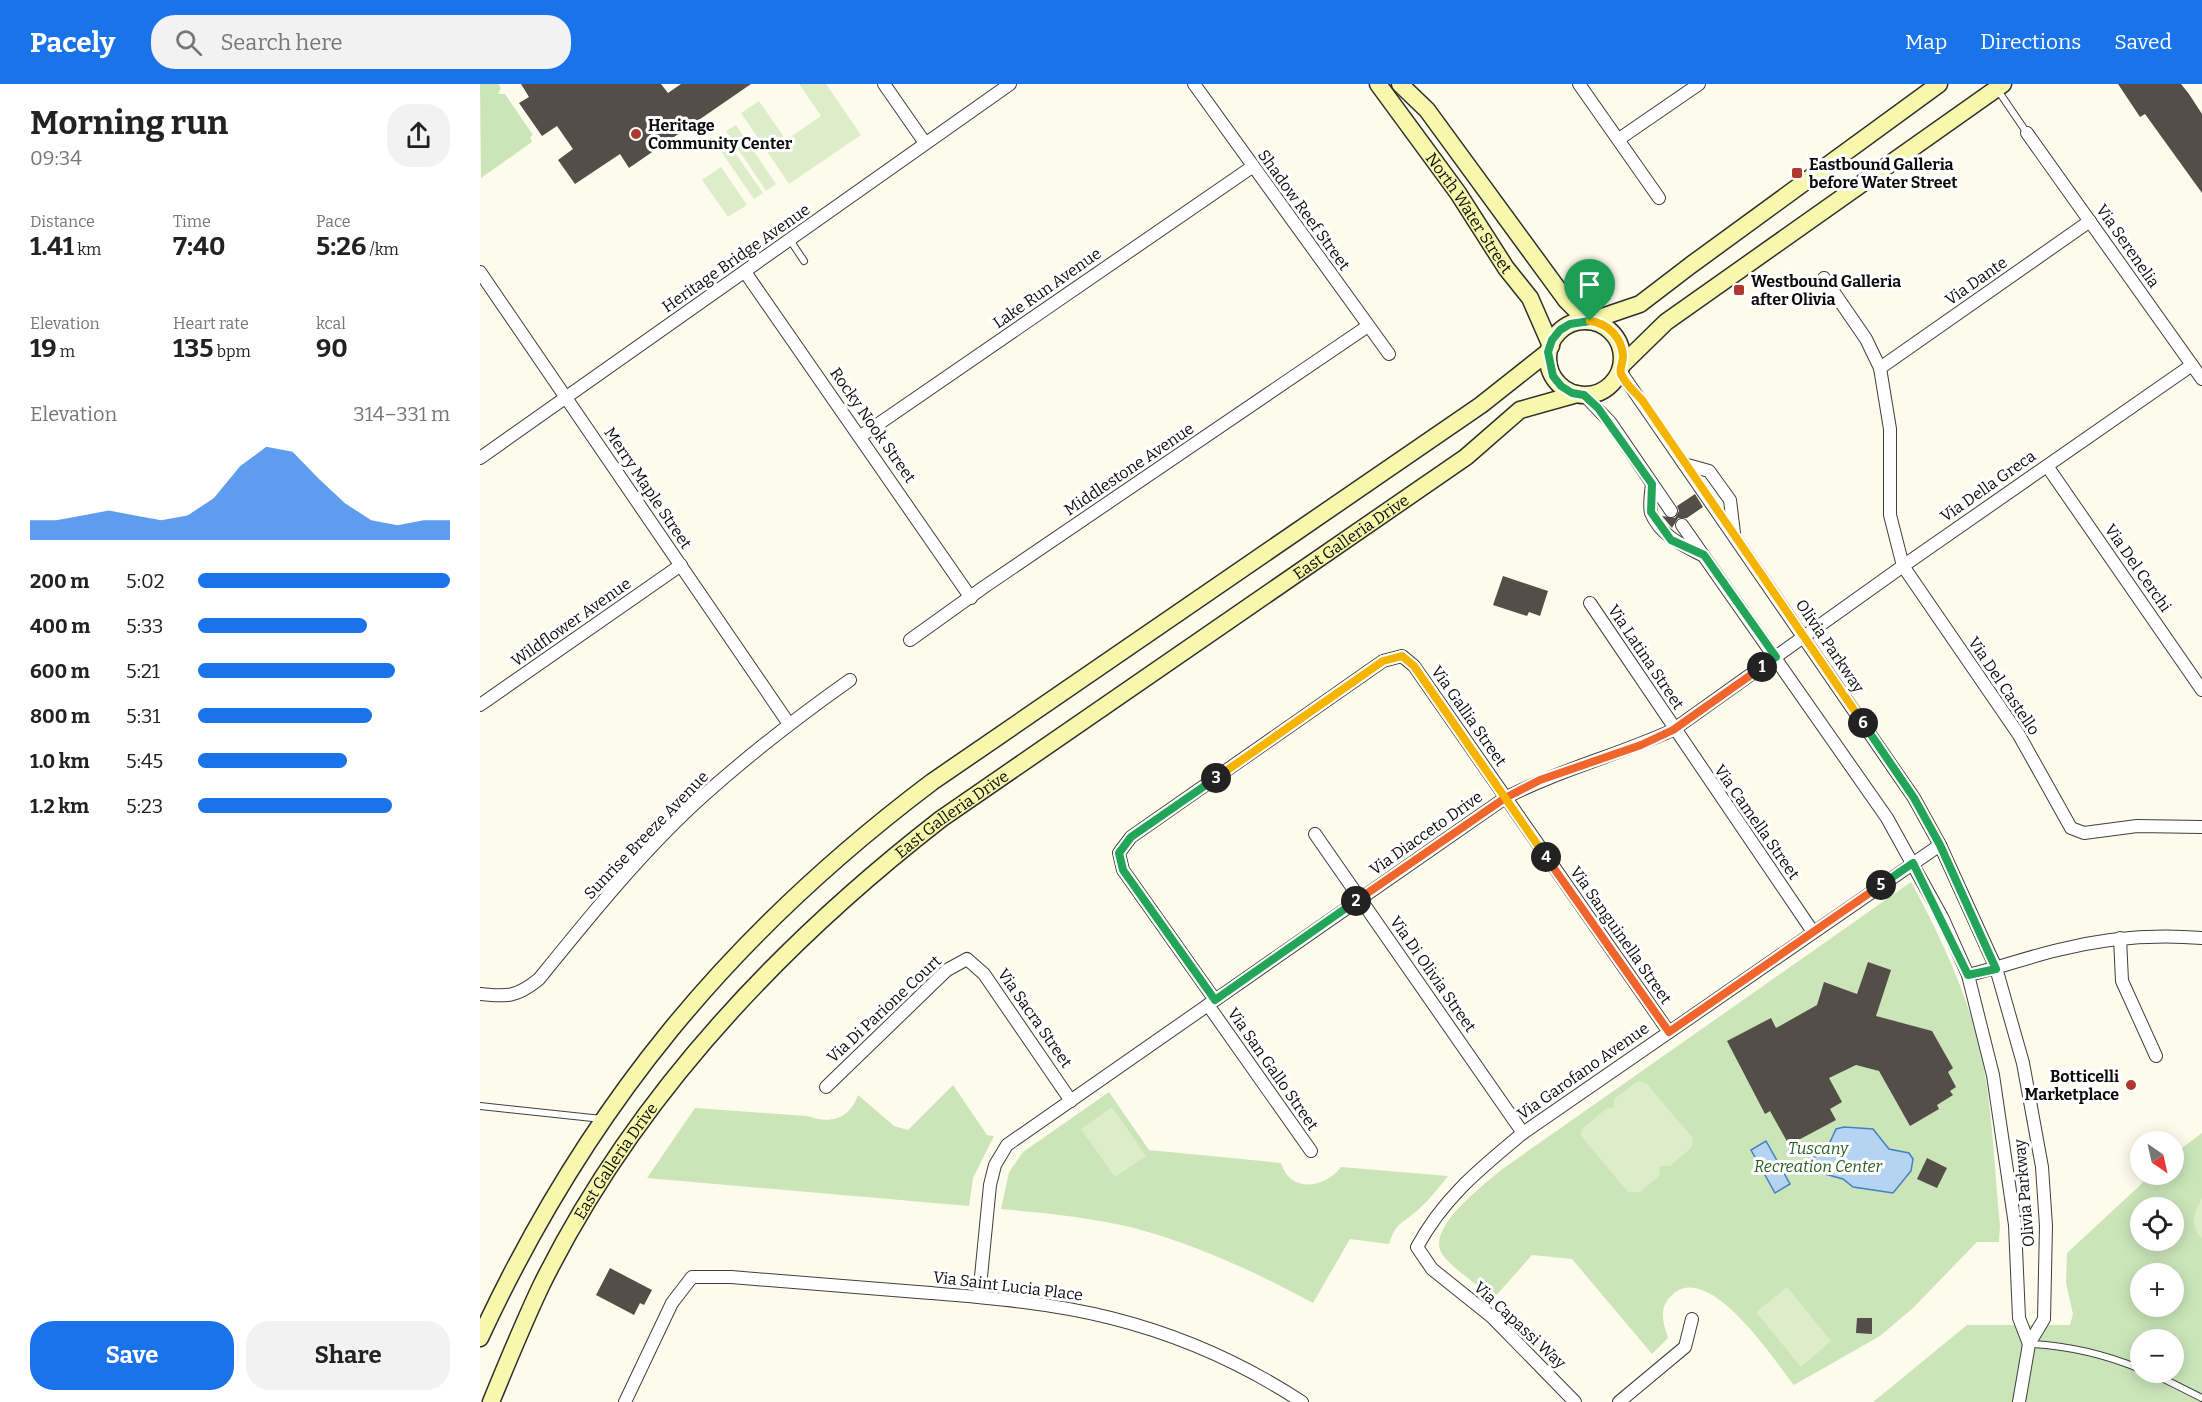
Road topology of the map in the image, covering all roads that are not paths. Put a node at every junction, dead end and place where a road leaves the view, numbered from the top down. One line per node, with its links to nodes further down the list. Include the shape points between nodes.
1 (884, 84): 12 (street)
2 (1010, 84): 12 (street, Heritage Bridge Avenue)
3 (1194, 84): 13 (street, Shadow Reef Street)
4 (1378, 84): 23 (main road, North Water Street, via 1530,298)
5 (1400, 84): 21 (main road, North Water Street, via 1427,110 1566,300)
6 (1579, 84): 11 (street)
7 (1699, 84): 11 (street)
8 (1939, 84): 21 (main road, via 1690,265 1652,297)
9 (2000, 86): 10 (lane); 26 (main road, via 1666,322)
10 (2027, 133): 15 (street, Via Serenelia)
11 (1619, 140): 14 (street)
12 (925, 143): 16 (street, Heritage Bridge Avenue)
13 (1252, 167): 22 (street, Shadow Reef Street); 31 (street, Lake Run Avenue)
14 (1659, 198)
15 (2090, 221): 25 (street, Via Serenelia); 27 (street, Via Dante)
16 (790, 240): 17 (lane); 19 (street, Heritage Bridge Avenue)
17 (804, 261)
18 (480, 272): 30 (street, Merry Maple Street)
19 (745, 272): 30 (street, Heritage Bridge Avenue); 31 (street, Rocky Nook Street)
20 (1824, 278): 27 (street, via 1866,339)
21 (1588, 321): 23 (main road, via 1560,330); 26 (main road, via 1605,326 1614,334 1620,344)
22 (1368, 326): 24 (street, Shadow Reef Street); 40 (street, Middlestone Avenue)
23 (1549, 349): 29 (main road, via 1553,376 1561,386); 70 (main road, East Galleria Drive, via 1481,405 872,827 788,901 727,963 640,1067)
24 (1389, 354)
25 (2192, 365): 28 (street, Via Serenelia); 33 (street, Via Della Greca)
26 (1621, 368): 29 (main road, via 1608,388); 42 (street, Olivia Parkway, via 1684,464 1709,471 1730,500 1734,534)
27 (1880, 368): 39 (street, via 1890,429 1890,515)
28 (2202, 379)
29 (1581, 394): 34 (street, via 1610,422); 81 (main road, East Galleria Drive, via 1520,410 1466,458 942,819 811,927 684,1065 597,1189 542,1285)
30 (566, 398): 32 (street, Heritage Bridge Avenue); 38 (street, Merry Maple Street)
31 (861, 436): 40 (street, Rocky Nook Street)
32 (480, 458)
33 (2047, 466): 39 (street, Via Della Greca); 46 (street, Via Del Cerchi)
34 (1652, 484): 35 (street); 37 (street, via 1651,512 1671,540)
35 (1671, 511)
36 (1682, 525): 37 (street, Olivia Parkway)
37 (1704, 555): 44 (street, Olivia Parkway)
38 (681, 565): 47 (street, Wildflower Avenue); 48 (street, Merry Maple Street)
39 (1903, 566): 42 (street, Via Della Greca); 51 (street, Via Del Castello, via 2019,735 2071,828 2084,833 2137,826)
40 (971, 598): 43 (street, Middlestone Avenue)
41 (1590, 603): 49 (street, Via Latina Street)
42 (1803, 637): 44 (street, Via Diacceto Drive); 53 (street, Olivia Parkway, via 1914,798)
43 (910, 640)
44 (1776, 657): 49 (street, Via Diacceto Drive); 55 (street, Olivia Parkway, via 1887,818)
45 (850, 680): 48 (street, Sunrise Breeze Avenue)
46 (2202, 690)
47 (480, 705)
48 (789, 724): 63 (street, Sunrise Breeze Avenue, via 670,829 539,979 523,992 504,996)
49 (1673, 730): 50 (street, Via Diacceto Drive, via 1540,780); 57 (street, Via Camella Street)
50 (1505, 798): 54 (street, Via Gallia Street, via 1414,666 1402,656 1383,661 1131,837); 56 (street, Via Diacceto Drive); 65 (street, Via Sanguinella Street)
51 (2202, 827)
52 (1315, 834): 56 (street, Via Di Olivia Street)
53 (1940, 845): 55 (street, Via Garofano Avenue); 61 (street, Olivia Parkway)
54 (1119, 853): 64 (street, Via San Gallo Street, via 1123,870)
55 (1913, 863): 57 (street, Via Garofano Avenue); 62 (street, Olivia Parkway)
56 (1360, 898): 64 (street, Via Diacceto Drive); 71 (street, Via Di Olivia Street)
57 (1813, 932): 65 (street, Via Garofano Avenue)
58 (2120, 938): 59 (street); 61 (street, via 2059,950); 66 (street, via 2122,981)
59 (2202, 938)
60 (967, 958): 67 (street, Via Di Parione Court, via 947,970); 68 (street, Via Sacra Street, via 984,974)
61 (1996, 969): 62 (street); 77 (street, Olivia Parkway, via 2023,1063 2042,1167 2046,1226 2044,1319)
62 (1968, 975): 77 (street, Olivia Parkway, via 1993,1075 2015,1225 2019,1318)
63 (480, 994)
64 (1212, 1003): 68 (street, Via Diacceto Drive); 72 (street, Via San Gallo Street)
65 (1669, 1032): 71 (street, Via Garofano Avenue)
66 (2156, 1056)
67 (826, 1087)
68 (1071, 1101): 74 (street, Via Diacceto Drive, via 1007,1145 995,1165)
69 (480, 1106): 70 (lane)
70 (603, 1119): 76 (main road, East Galleria Drive, via 521,1254)
71 (1523, 1133): 73 (street, Via Garofano Avenue, via 1462,1184 1430,1223)
72 (1311, 1151)
73 (1417, 1247): 84 (street, Via Capassi Way, via 1432,1269 1492,1317)
74 (979, 1297): 82 (street, Via Saint Lucia Place, via 692,1277 672,1303); 83 (street, Via Saint Lucia Place, via 1100,1315 1188,1342 1269,1380)
75 (1692, 1319): 85 (street, via 1685,1347)
76 (480, 1338)
77 (2029, 1344): 78 (lane, via 2063,1346); 86 (street, Olivia Parkway)
78 (2130, 1365)
79 (2172, 1383): 80 (lane)
80 (2202, 1398)
81 (491, 1402)
82 (625, 1402)
83 (1302, 1402)
84 (1575, 1402)
85 (1619, 1402)
86 (2019, 1402)

